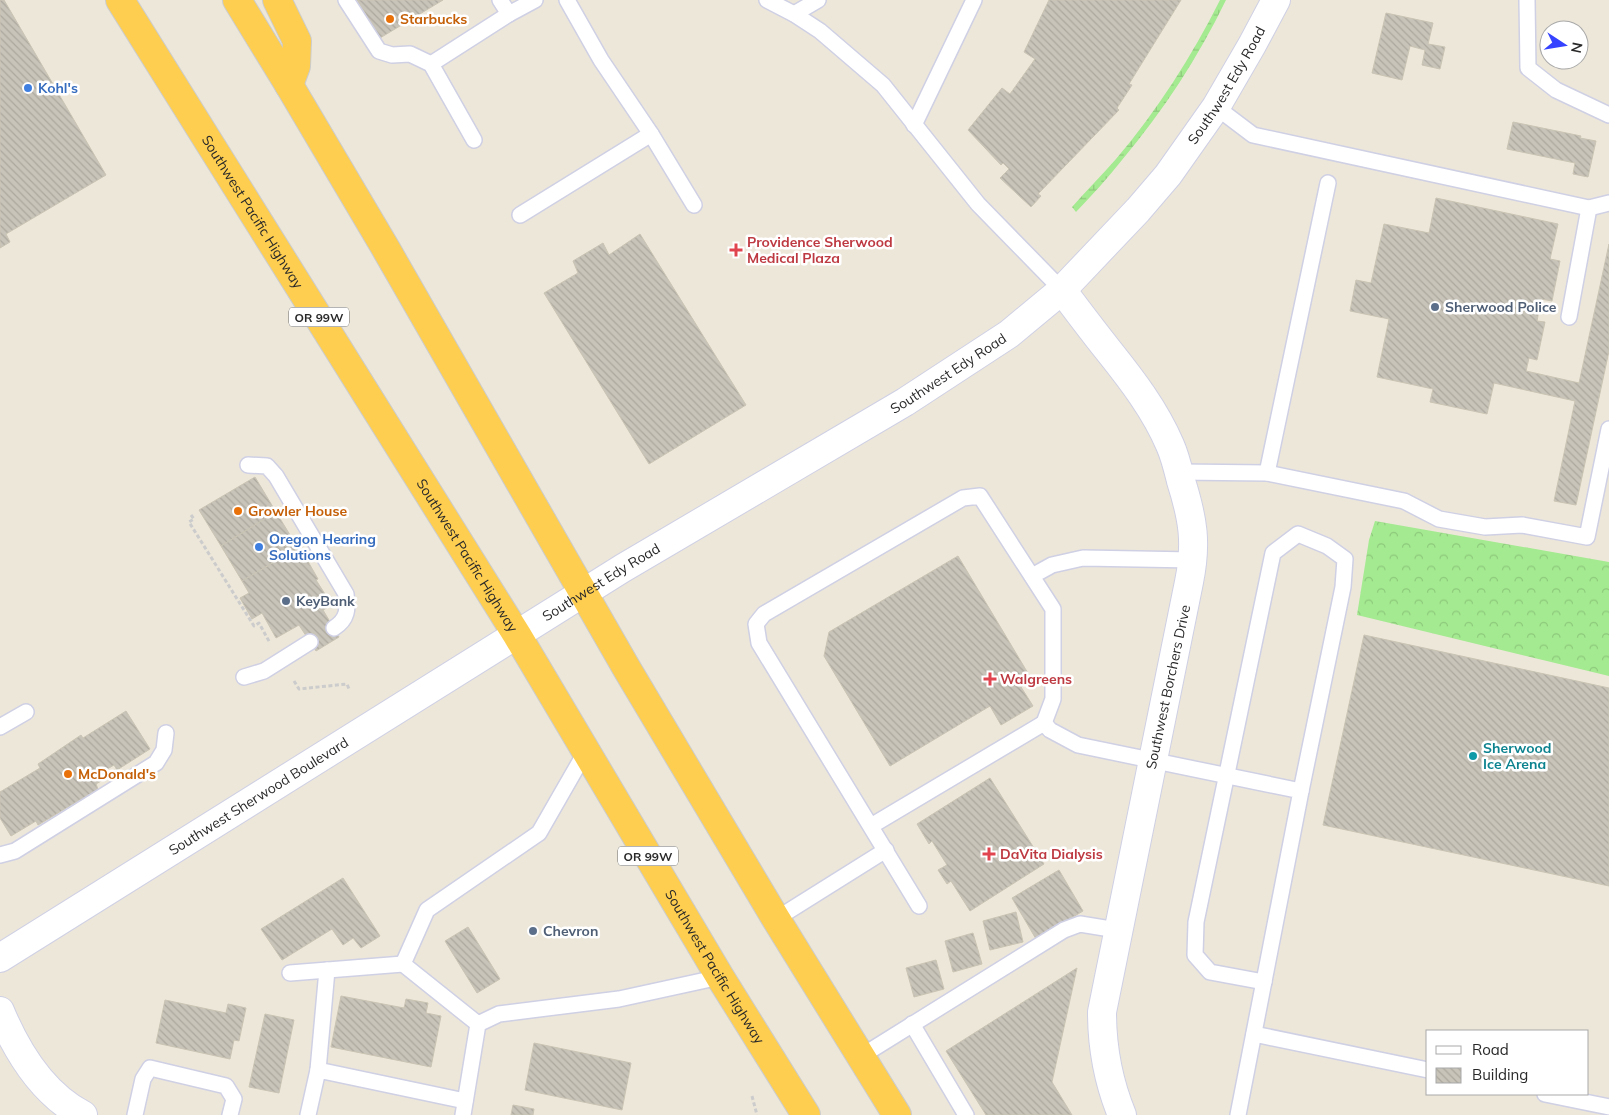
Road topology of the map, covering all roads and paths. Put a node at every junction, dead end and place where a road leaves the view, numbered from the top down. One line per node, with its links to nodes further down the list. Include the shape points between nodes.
1 (120, 0): 38 (highway, Southwest Pacific Highway / OR 99W)
2 (236, 0): 16 (highway)
3 (276, 0): 16 (highway, via 297,41 296,66)
4 (346, 0): 15 (lane, via 379,51 392,55 410,54)
5 (500, 0): 13 (lane)
6 (535, 0): 13 (lane)
7 (567, 0): 20 (lane, via 601,60)
8 (766, 0): 14 (lane)
9 (818, 0): 14 (lane)
10 (974, 0): 19 (lane)
11 (1276, 0): 17 (main road, Southwest Edy Road)
12 (1527, 0): 18 (lane, via 1528,68 1556,90)
13 (509, 14): 15 (lane)
14 (794, 14): 19 (lane, via 826,36 882,85)
15 (431, 64): 21 (lane)
16 (289, 85): 36 (highway)
17 (1216, 107): 25 (lane, via 1253,135); 27 (main road, Southwest Edy Road, via 1168,175)
18 (1609, 115)
19 (914, 125): 27 (lane, via 978,204)
20 (651, 134): 24 (lane); 26 (lane)
21 (474, 140)
22 (1328, 183): 32 (lane)
23 (1609, 203): 25 (lane)
24 (694, 205)
25 (1589, 208): 28 (lane)
26 (520, 215)
27 (1062, 290): 31 (main road, Southwest Borchers Drive, via 1136,385 1171,447); 36 (main road, Southwest Edy Road, via 1009,334 945,377)
28 (1569, 317)
29 (1609, 429): 32 (lane, via 1587,537 1522,525 1485,527 1439,519 1404,501)
30 (248, 465): 37 (lane, via 267,466 276,476 346,594 348,610)
31 (1178, 472): 32 (lane); 34 (main road, Southwest Borchers Drive, via 1190,515)
32 (1268, 473)
33 (192, 515): 40 (path, via 194,519 189,522 254,626 259,623)
34 (1193, 560): 35 (lane, via 1083,558 1052,565); 49 (main road, Southwest Borchers Drive)
35 (1032, 576): 45 (lane, via 1054,609 1052,699); 52 (lane, via 980,496 962,498 764,614 756,624 759,643)
36 (583, 593): 38 (main road, Southwest Edy Road); 56 (highway)
37 (334, 628)
38 (517, 635): 48 (highway, Southwest Pacific Highway / OR 99W); 58 (main road, Southwest Sherwood Boulevard)
39 (310, 642): 41 (lane, via 264,671)
40 (270, 644)
41 (244, 677)
42 (294, 681): 43 (path, via 299,689 347,684)
43 (349, 689)
44 (26, 712): 46 (lane)
45 (1044, 723): 49 (lane, via 1050,730 1078,745); 52 (lane)
46 (0, 727)
47 (166, 733): 54 (lane, via 164,750 156,763 15,851)
48 (586, 751): 59 (lane, via 540,833 427,910); 62 (highway, Southwest Pacific Highway / OR 99W)
49 (1153, 759): 50 (lane); 57 (main road, Southwest Borchers Drive)
50 (1226, 775): 51 (lane); 51 (lane, via 1274,553 1298,534 1327,546 1345,559 1343,587); 63 (lane, via 1196,922 1195,955 1210,972)
51 (1301, 791): 63 (lane)
52 (871, 826): 53 (lane)
53 (886, 850): 55 (lane); 56 (lane)
54 (0, 855)
55 (920, 906)
56 (776, 919): 68 (highway)
57 (1118, 930): 66 (lane, via 1080,924 1064,930); 83 (main road, Southwest Borchers Drive, via 1102,1012 1102,1040 1107,1069)
58 (0, 958)
59 (403, 964): 60 (lane); 65 (lane)
60 (327, 970): 61 (lane); 69 (lane)
61 (290, 973)
62 (720, 978): 65 (lane, via 619,999 499,1014); 80 (highway, Southwest Pacific Highway / OR 99W)
63 (1264, 982): 67 (lane)
64 (0, 1011): 75 (main road, via 30,1067 50,1091)
65 (478, 1024): 74 (lane)
66 (912, 1024): 68 (lane); 82 (lane)
67 (1254, 1034): 70 (lane); 84 (lane)
68 (860, 1057): 81 (highway)
69 (318, 1070): 74 (lane); 78 (lane)
70 (1426, 1070)
71 (1550, 1095): 73 (lane)
72 (752, 1096): 79 (path)
73 (1609, 1107)
74 (464, 1108)
75 (83, 1115)
76 (135, 1115): 77 (lane, via 143,1079 150,1068 226,1086 234,1099)
77 (230, 1115)
78 (308, 1115)
79 (757, 1115)
80 (806, 1115)
81 (897, 1115)
82 (966, 1115)
83 (1122, 1115)
84 (1238, 1115)

